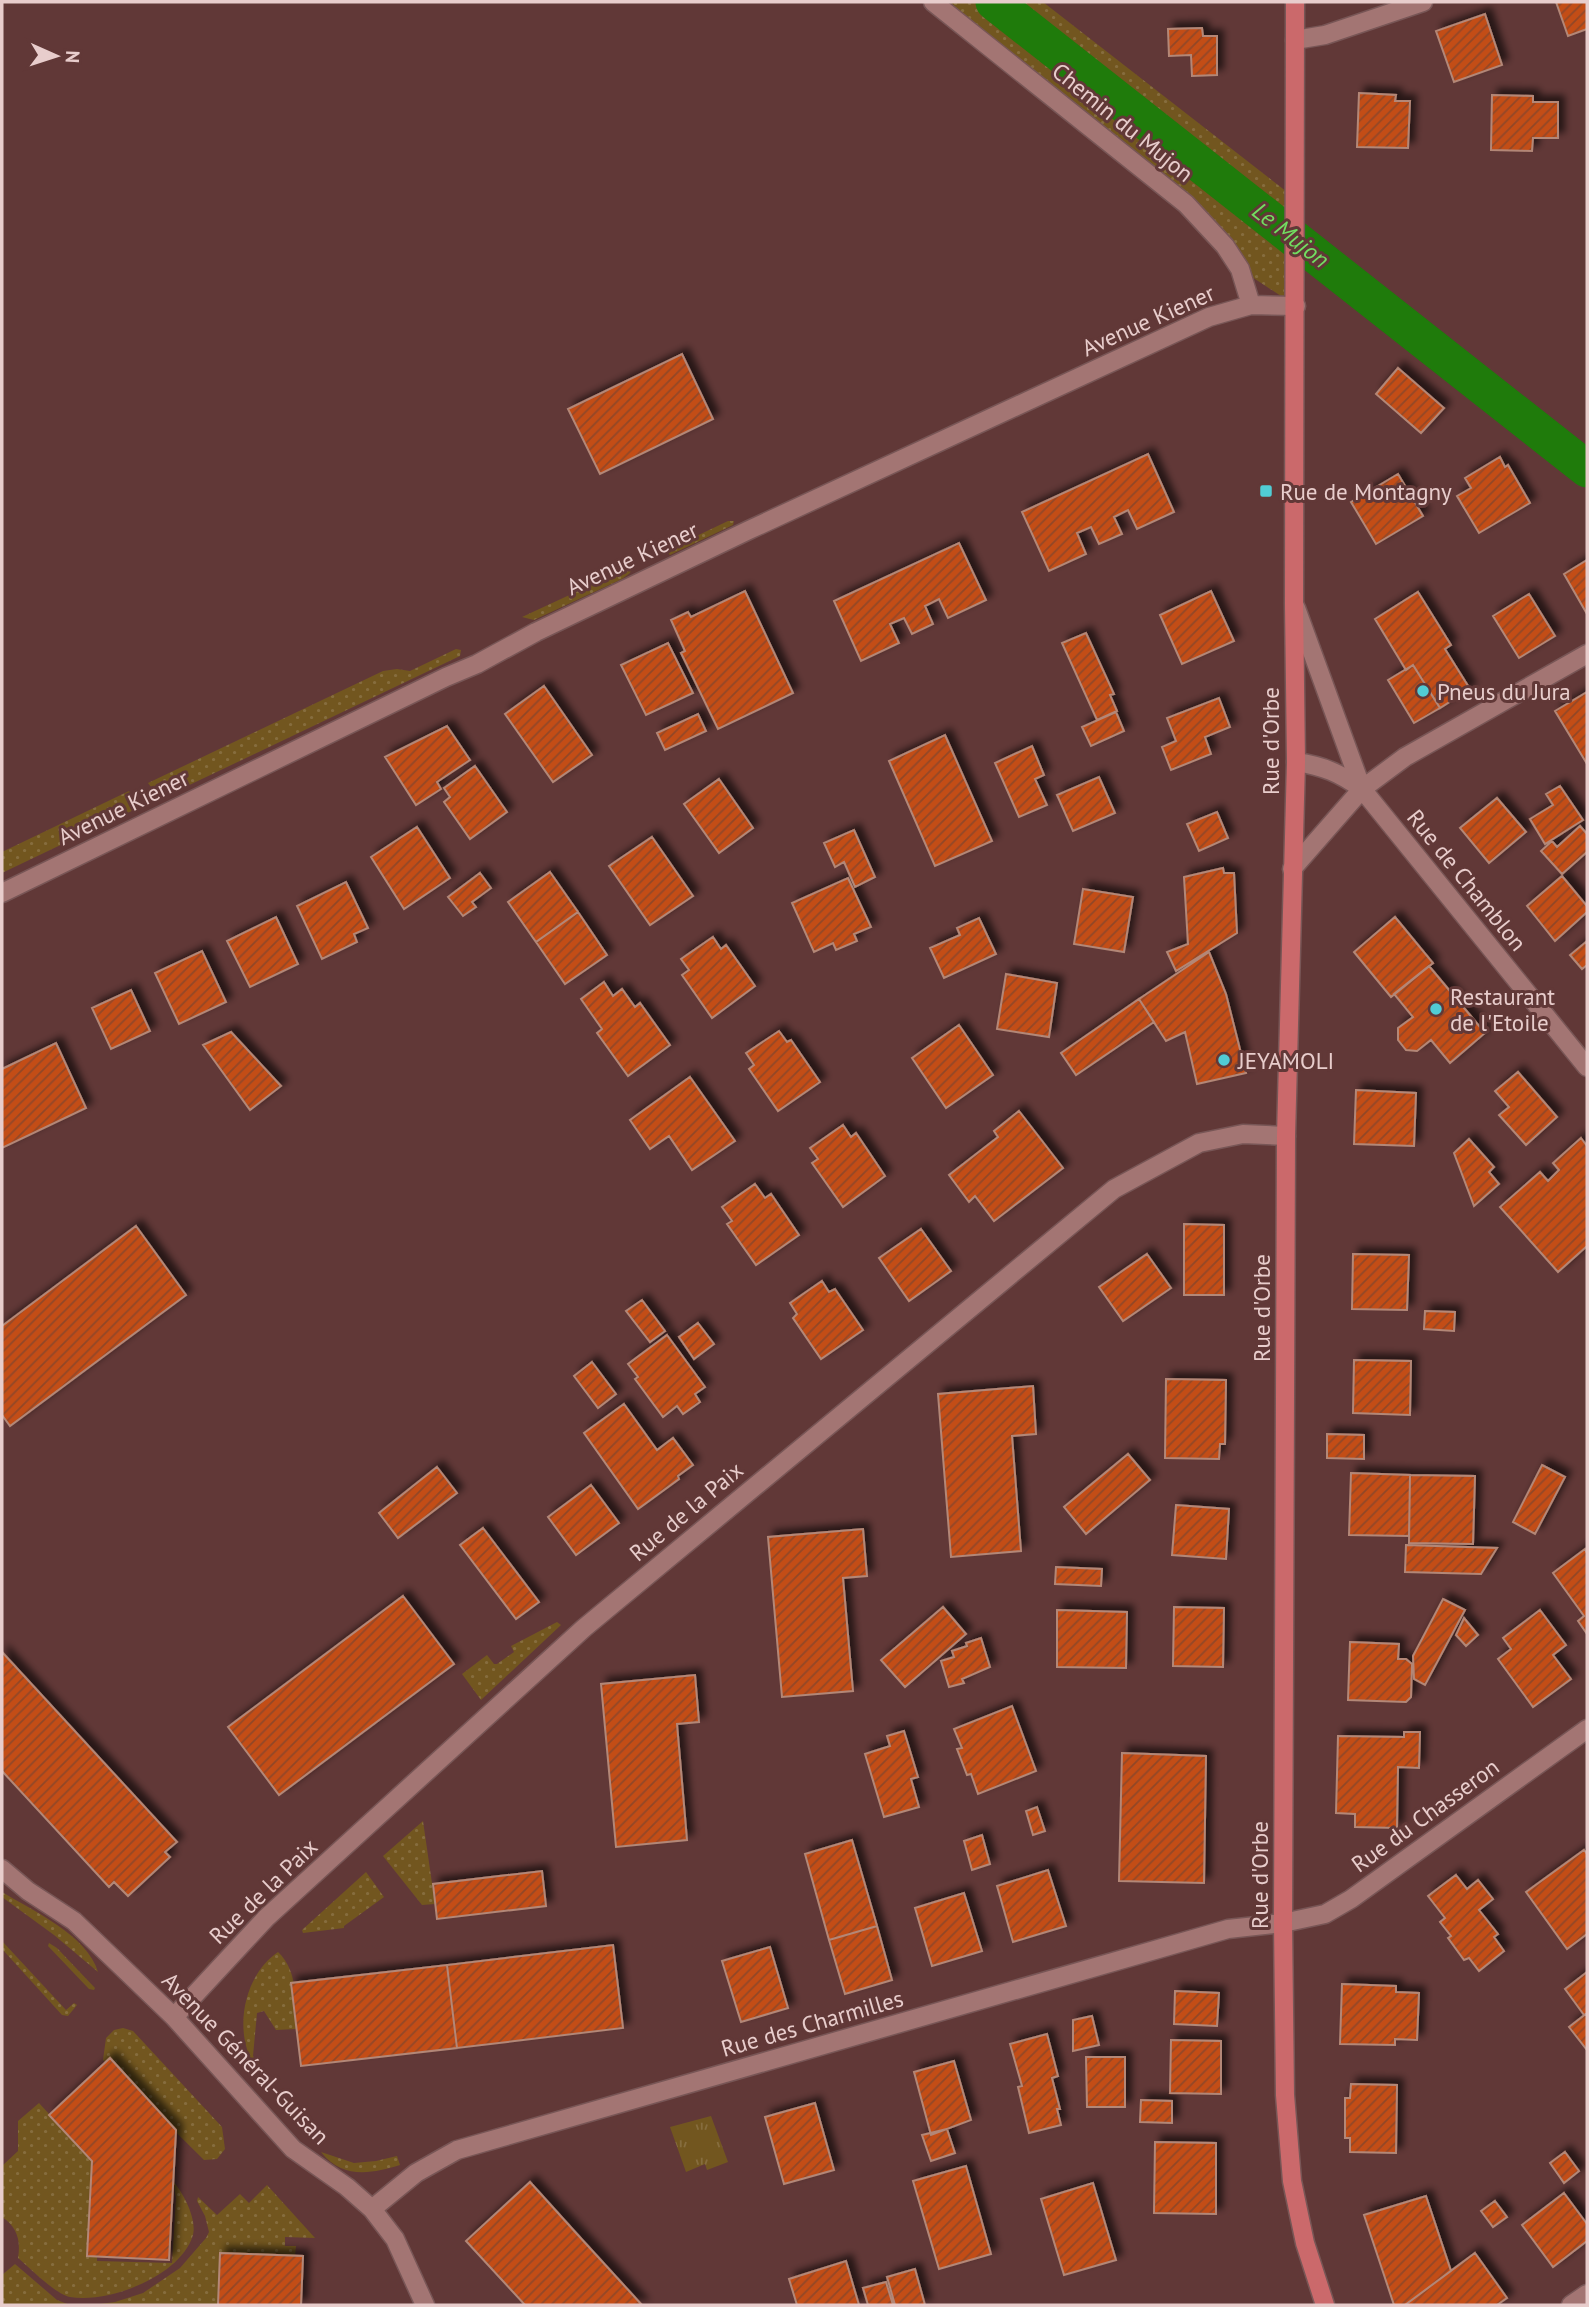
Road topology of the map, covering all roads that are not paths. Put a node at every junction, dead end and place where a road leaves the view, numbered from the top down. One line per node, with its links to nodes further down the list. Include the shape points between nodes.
1 (933, 2): 5 (street, Chemin du Mujon, via 1186,204 1240,268)
2 (1295, 2): 4 (main road, Rue d'Orbe)
3 (1423, 2): 4 (street, via 1325,35)
4 (1295, 40): 6 (main road, Rue d'Orbe)
5 (1251, 304): 6 (street, Avenue Kiener); 12 (street, Avenue Kiener, via 1209,317 749,530)
6 (1296, 306): 7 (main road, Rue d'Orbe)
7 (1294, 604): 9 (main road, Rue d'Orbe); 10 (street, Rue de Chamblon)
8 (1587, 654): 10 (street, via 1405,757)
9 (1296, 762): 10 (street, Rue de Chamblon, via 1323,766); 11 (main road, Rue d'Orbe)
10 (1362, 789): 11 (street); 13 (street, Rue de Chamblon)
11 (1292, 869): 14 (main road, Rue d'Orbe)
12 (2, 893)
13 (1587, 1067)
14 (1286, 1136): 17 (main road, Rue d'Orbe); 18 (street, Rue de la Paix, via 1242,1134 1199,1143 1114,1189 584,1628 266,1918)
15 (1587, 1728): 17 (street, Rue du Chasseron, via 1351,1899 1325,1914)
16 (2, 1869): 18 (street, Avenue Général-Guisan, via 74,1921)
17 (1283, 1923): 19 (street, Rue des Charmilles, via 1216,1933 457,2150 416,2173); 22 (main road, Rue d'Orbe, via 1288,2147 1302,2230)
18 (174, 2017): 19 (street, Avenue Général-Guisan, via 293,2149)
19 (372, 2209): 21 (street, Avenue Général-Guisan, via 395,2239)
20 (1587, 2294): 23 (street)
21 (425, 2305)
22 (1325, 2305)
23 (1570, 2305)

